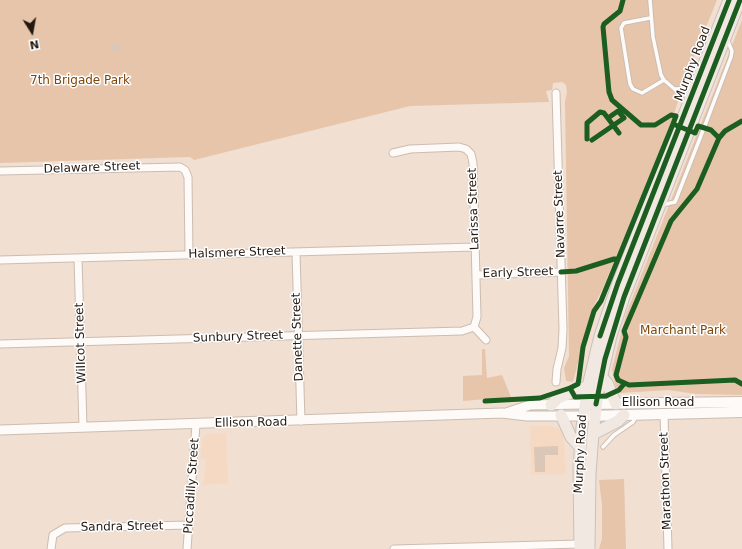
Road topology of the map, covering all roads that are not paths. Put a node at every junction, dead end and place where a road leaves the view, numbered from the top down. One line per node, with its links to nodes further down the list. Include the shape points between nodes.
1 (650, 0): 4 (lane)
2 (729, 0): 8 (main road, Murphy Road)
3 (740, 0): 5 (main road, Murphy Road)
4 (650, 18): 6 (lane, via 659,68); 6 (lane, via 624,23 621,28 630,84 633,89 642,93)
5 (726, 37): 8 (main road, Murphy Road); 12 (lane, via 732,51 731,57 675,202)
6 (664, 80): 7 (lane)
7 (675, 90): 8 (lane); 8 (lane, via 683,95)
8 (696, 92): 12 (main road, Murphy Road); 27 (main road, Murphy Road, via 606,314)
9 (556, 93): 18 (street, Navarre Street)
10 (393, 153): 13 (street, Larissa Street, via 410,149 459,147 469,151 473,163)
11 (0, 171): 15 (street, Delaware Street, via 174,166 183,168 188,177)
12 (659, 205): 25 (main road, Murphy Road, via 624,297)
13 (475, 247): 14 (street, Halsmere Street); 19 (street, Larissa Street)
14 (296, 252): 15 (street, Halsmere Street); 21 (street, Danette Street)
15 (189, 255): 16 (street, Halsmere Street)
16 (78, 258): 17 (street, Halsmere Street); 23 (street, Willcot Street)
17 (0, 260)
18 (561, 272): 19 (street, Early Street); 26 (street, Navarre Street, via 563,339)
19 (476, 275): 20 (street, Larissa Street, via 477,317)
20 (474, 327): 21 (street, Sunbury Street, via 462,332); 22 (street)
21 (298, 336): 23 (street, Sunbury Street); 40 (street, Danette Street)
22 (486, 340)
23 (81, 342): 24 (street, Sunbury Street); 42 (street, Willcot Street)
24 (0, 344)
25 (601, 376): 31 (main road); 32 (main road, Murphy Road)
26 (556, 382)
27 (588, 386): 29 (main road, via 558,398); 30 (main road, Murphy Road)
28 (742, 402): 31 (main road, Ellison Road)
29 (551, 404): 30 (street, Ellison Road); 34 (street, Ellison Road, via 530,405)
30 (584, 404): 32 (main road, Ellison Road); 39 (main road, Murphy Road)
31 (616, 404): 32 (main road, Ellison Road)
32 (595, 410): 35 (main road, Ellison Road); 39 (main road, Ellison Road); 44 (main road, Murphy Road)
33 (742, 412): 37 (main road, Ellison Road)
34 (502, 414): 38 (street, Ellison Road); 40 (street, Ellison Road)
35 (624, 414): 36 (main road, Ellison Road); 44 (main road, via 618,421)
36 (637, 414): 37 (main road, Ellison Road); 46 (lane, Ellison Road, via 633,422 614,435)
37 (664, 414): 52 (street, Marathon Street)
38 (562, 415): 39 (street, Ellison Road); 45 (main road, via 571,437)
39 (583, 416): 45 (main road, Murphy Road)
40 (301, 421): 41 (street, Ellison Road)
41 (196, 424): 42 (street, Ellison Road); 47 (street, Piccadilly Street)
42 (83, 427): 43 (street, Ellison Road)
43 (0, 430)
44 (593, 434): 48 (main road, Murphy Road)
45 (580, 447): 48 (main road, Murphy Road)
46 (603, 447)
47 (189, 526): 49 (street, Sandra Street, via 52,530); 50 (street, Piccadilly Street)
48 (583, 547): 51 (street)
49 (52, 549)
50 (187, 549)
51 (394, 549)
52 (668, 549)

